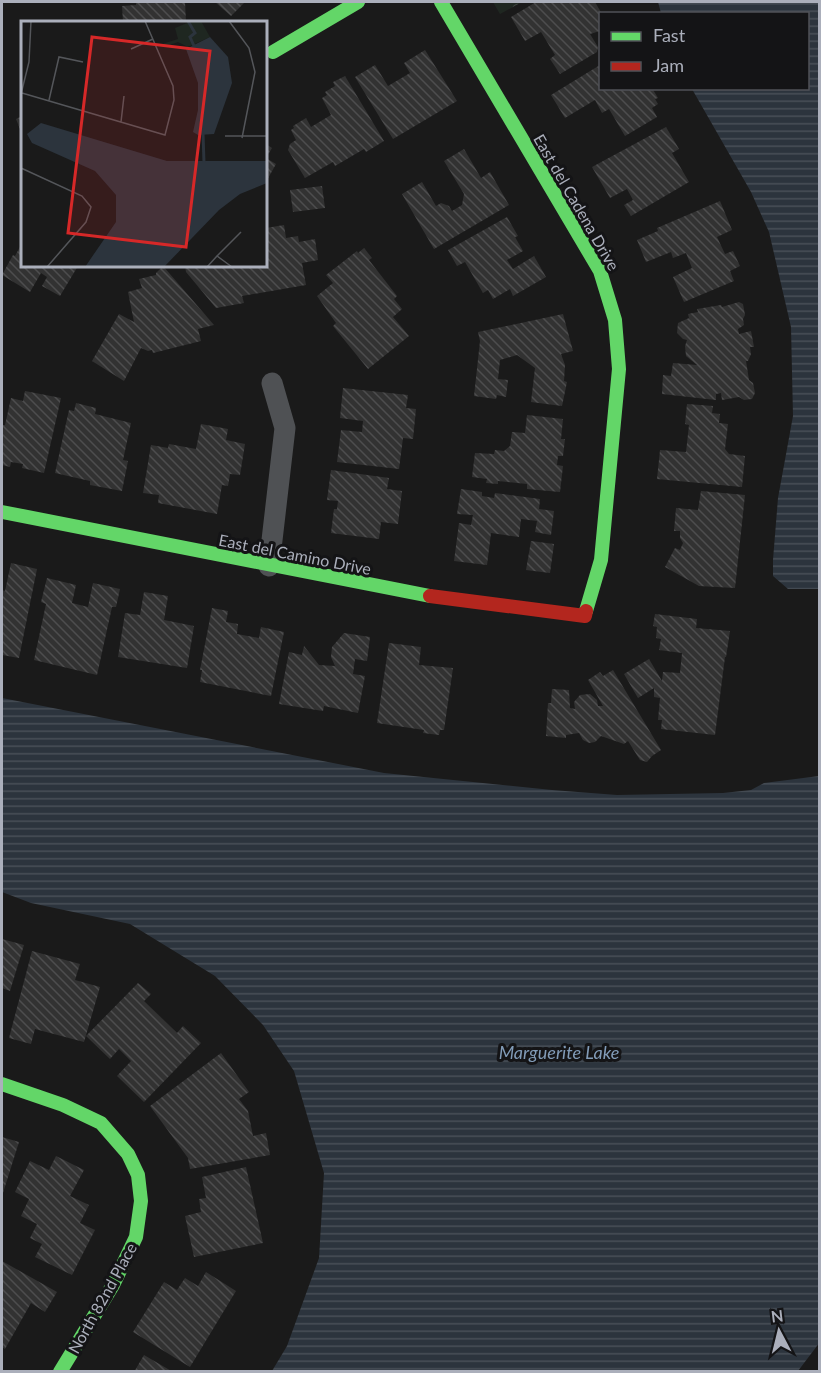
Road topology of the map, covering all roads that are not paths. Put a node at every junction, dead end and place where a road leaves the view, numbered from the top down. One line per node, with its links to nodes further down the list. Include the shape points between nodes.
1 (358, 2): 3 (street)
2 (441, 2): 7 (street, East del Cadena Drive, via 600,271 615,320 619,369 601,560)
3 (273, 52)
4 (272, 383): 6 (street, via 285,428)
5 (2, 512): 6 (street, East del Camino Drive)
6 (269, 566): 7 (street, East del Camino Drive, via 421,595)
7 (585, 616)
8 (2, 1084): 9 (street, North 82nd Place, via 101,1123 128,1154 138,1174 141,1201 136,1237)
9 (60, 1371)

